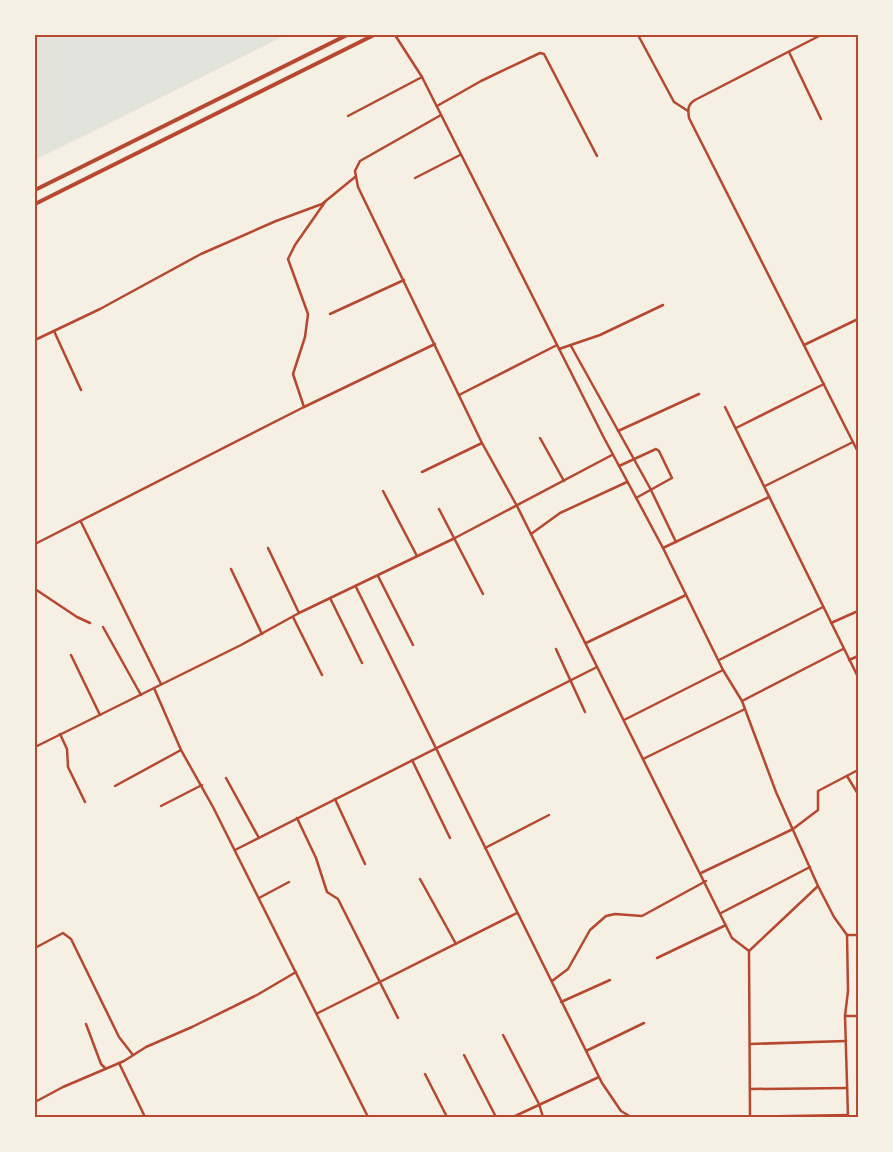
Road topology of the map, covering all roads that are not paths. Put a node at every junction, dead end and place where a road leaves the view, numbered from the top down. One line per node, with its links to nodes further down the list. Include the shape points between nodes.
1 (347, 35): 15 (main road)
2 (374, 35): 16 (main road)
3 (395, 35): 7 (street)
4 (638, 35): 9 (street, via 674,102)
5 (821, 35): 6 (street)
6 (789, 52): 9 (street, via 695,100 690,103); 12 (street)
7 (422, 77): 8 (street); 11 (street)
8 (437, 106): 10 (street); 14 (street, via 498,72 544,54)
9 (688, 111): 30 (street)
10 (441, 115): 13 (street); 17 (street, via 360,161)
11 (348, 116)
12 (821, 118)
13 (460, 155): 18 (street); 29 (street)
14 (597, 156)
15 (93, 162): 16 (main road); 19 (main road)
16 (98, 173): 21 (main road)
17 (356, 177): 20 (street); 22 (street)
18 (415, 178)
19 (35, 190)
20 (326, 201): 26 (street, via 201,254); 37 (street, via 288,259 308,314 305,337 293,374)
21 (35, 204)
22 (404, 280): 24 (street); 28 (street)
23 (663, 305): 31 (street)
24 (330, 314)
25 (858, 319): 30 (street)
26 (54, 331): 27 (street); 34 (street)
27 (35, 340)
28 (435, 344): 36 (street); 37 (street)
29 (557, 345): 32 (street); 36 (street)
30 (804, 345): 33 (street)
31 (571, 346): 32 (street); 40 (street)
32 (559, 349): 45 (street)
33 (824, 384): 39 (street); 42 (street)
34 (82, 390)
35 (700, 394): 40 (street)
36 (460, 395): 43 (street)
37 (304, 407): 58 (street)
38 (725, 407): 39 (street)
39 (735, 428): 51 (street)
40 (618, 430): 46 (street)
41 (540, 438): 49 (street)
42 (853, 442): 44 (street); 51 (street)
43 (482, 443): 48 (street); 56 (street)
44 (858, 452)
45 (612, 455): 47 (street); 49 (street)
46 (634, 459): 47 (street); 52 (street); 52 (street, via 659,450 672,478)
47 (619, 466): 50 (street)
48 (422, 472)
49 (564, 481): 56 (street)
50 (628, 482): 55 (street); 59 (street, via 560,512)
51 (764, 487): 54 (street)
52 (651, 490): 55 (street); 61 (street)
53 (383, 491): 65 (street)
54 (769, 496): 61 (street); 73 (street)
55 (636, 498): 64 (street)
56 (517, 506): 59 (street); 60 (street)
57 (439, 509): 60 (street)
58 (81, 522): 62 (street); 95 (street)
59 (531, 534): 81 (street)
60 (455, 538): 65 (street); 70 (street)
61 (676, 542): 64 (street)
62 (35, 544)
63 (268, 548): 75 (street)
64 (663, 548): 71 (street)
65 (417, 556): 67 (street)
66 (230, 569): 80 (street)
67 (378, 576): 68 (street); 82 (street)
68 (356, 587): 72 (street); 105 (street)
69 (35, 589): 77 (street)
70 (483, 594)
71 (686, 595): 81 (street); 87 (street)
72 (330, 598): 75 (street); 89 (street)
73 (823, 607): 78 (street); 87 (street)
74 (858, 611): 78 (street)
75 (299, 613): 76 (street)
76 (293, 616): 80 (street); 92 (street)
77 (90, 623)
78 (831, 623): 84 (street)
79 (103, 626): 97 (street)
80 (262, 634): 95 (street)
81 (586, 643): 90 (street)
82 (413, 645)
83 (556, 648): 94 (street)
84 (844, 649): 88 (street); 98 (street)
85 (71, 654): 101 (street)
86 (858, 656): 88 (street)
87 (719, 660): 91 (street)
88 (849, 660): 93 (street)
89 (362, 663)
90 (598, 667): 94 (street); 102 (street)
91 (723, 670): 98 (street); 102 (street)
92 (322, 675)
93 (858, 677)
94 (570, 680): 100 (street); 105 (street)
95 (161, 684): 96 (street)
96 (154, 688): 97 (street); 106 (street)
97 (141, 695): 101 (street)
98 (742, 701): 99 (street)
99 (745, 708): 107 (street); 120 (street)
100 (585, 712)
101 (100, 715): 103 (street)
102 (624, 721): 107 (street)
103 (60, 734): 104 (street); 116 (street, via 67,749 68,767)
104 (35, 747)
105 (435, 748): 108 (street); 123 (street)
106 (181, 750): 112 (street); 113 (street)
107 (643, 759): 127 (street)
108 (412, 760): 115 (street); 122 (street)
109 (858, 770): 110 (street)
110 (847, 776): 114 (street); 120 (street, via 818,791 818,810)
111 (226, 778): 121 (street)
112 (202, 785): 117 (street); 124 (street)
113 (115, 786)
114 (858, 794)
115 (335, 798): 119 (street); 125 (street)
116 (85, 802)
117 (161, 806)
118 (549, 815): 123 (street)
119 (297, 818): 121 (street); 144 (street, via 316,858 327,892 338,899)
120 (793, 829): 126 (street); 127 (street)
121 (259, 838): 124 (street)
122 (450, 838)
123 (484, 848): 133 (street)
124 (235, 850): 132 (street)
125 (365, 864)
126 (810, 867): 131 (street); 134 (street)
127 (701, 873): 129 (street)
128 (420, 879): 138 (street)
129 (706, 881): 134 (street); 145 (street, via 642,916 606,916 590,930 568,969)
130 (289, 882): 132 (street)
131 (818, 886): 136 (street); 140 (street)
132 (259, 898): 142 (street)
133 (518, 912): 138 (street); 145 (street)
134 (721, 912): 135 (street)
135 (726, 925): 140 (street, via 736,943); 141 (street)
136 (847, 935): 137 (street); 148 (street)
137 (858, 935)
138 (456, 944): 144 (street)
139 (35, 948): 157 (street, via 63,933 71,940 120,1038)
140 (749, 951): 155 (street)
141 (657, 958)
142 (296, 972): 147 (street); 157 (street, via 257,995)
143 (610, 980): 146 (street)
144 (378, 981): 147 (street); 150 (street)
145 (552, 981): 146 (street)
146 (561, 1002): 156 (street)
147 (318, 1013): 170 (street)
148 (845, 1016): 149 (street); 154 (street)
149 (858, 1016)
150 (398, 1018)
151 (644, 1023): 156 (street)
152 (86, 1024): 160 (street)
153 (503, 1035): 166 (street)
154 (846, 1041): 155 (street); 163 (street)
155 (750, 1044): 164 (street)
156 (586, 1051): 162 (street)
157 (133, 1055): 159 (street)
158 (464, 1055): 172 (street)
159 (119, 1063): 160 (street); 169 (street)
160 (105, 1068): 165 (street)
161 (425, 1074): 171 (street)
162 (598, 1077): 166 (street); 175 (street)
163 (847, 1088): 164 (street); 168 (street)
164 (750, 1089): 167 (street)
165 (35, 1102)
166 (539, 1104): 173 (street); 174 (street)
167 (750, 1116): 168 (street); 176 (street)
168 (848, 1116)
169 (146, 1117)
170 (368, 1117)
171 (446, 1117)
172 (496, 1117)
173 (513, 1117)
174 (543, 1117)
175 (630, 1117)
176 (723, 1117)

